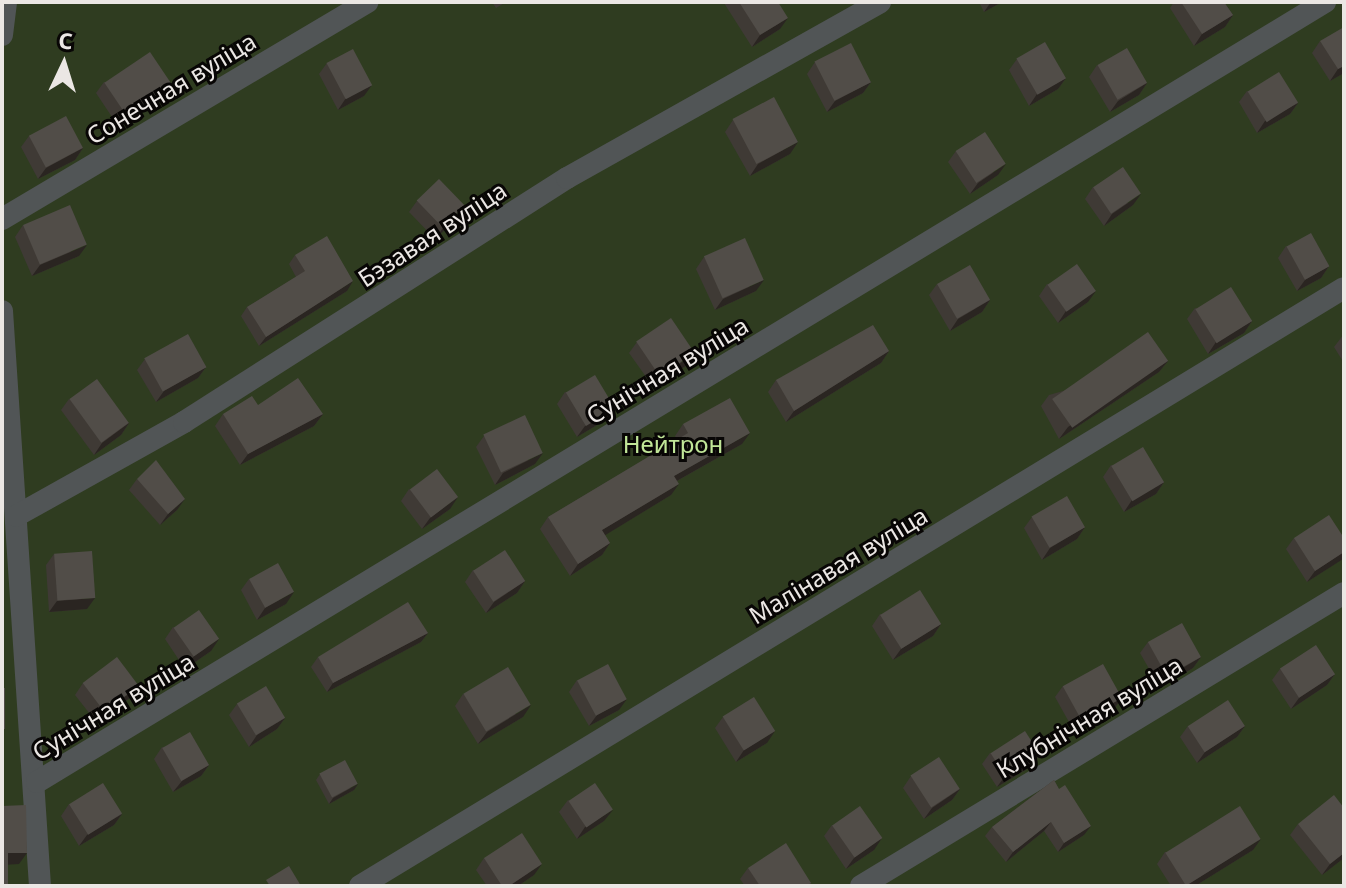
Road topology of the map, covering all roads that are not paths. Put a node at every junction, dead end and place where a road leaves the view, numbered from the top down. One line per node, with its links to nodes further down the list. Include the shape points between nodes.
1 (6, 2): 5 (street)
2 (367, 2): 6 (street, Сонечная вуліца)
3 (880, 2): 9 (street, Бэзавая вуліца, via 567,178 184,422)
4 (1325, 2): 11 (street, Сунічная вуліца)
5 (2, 35)
6 (2, 219)
7 (1344, 288): 13 (street, Малінавая вуліца)
8 (2, 311): 9 (street)
9 (16, 516): 11 (street)
10 (1344, 593): 14 (street, Клубнічная вуліца)
11 (37, 782): 12 (street)
12 (40, 886)
13 (360, 886)
14 (861, 886)

